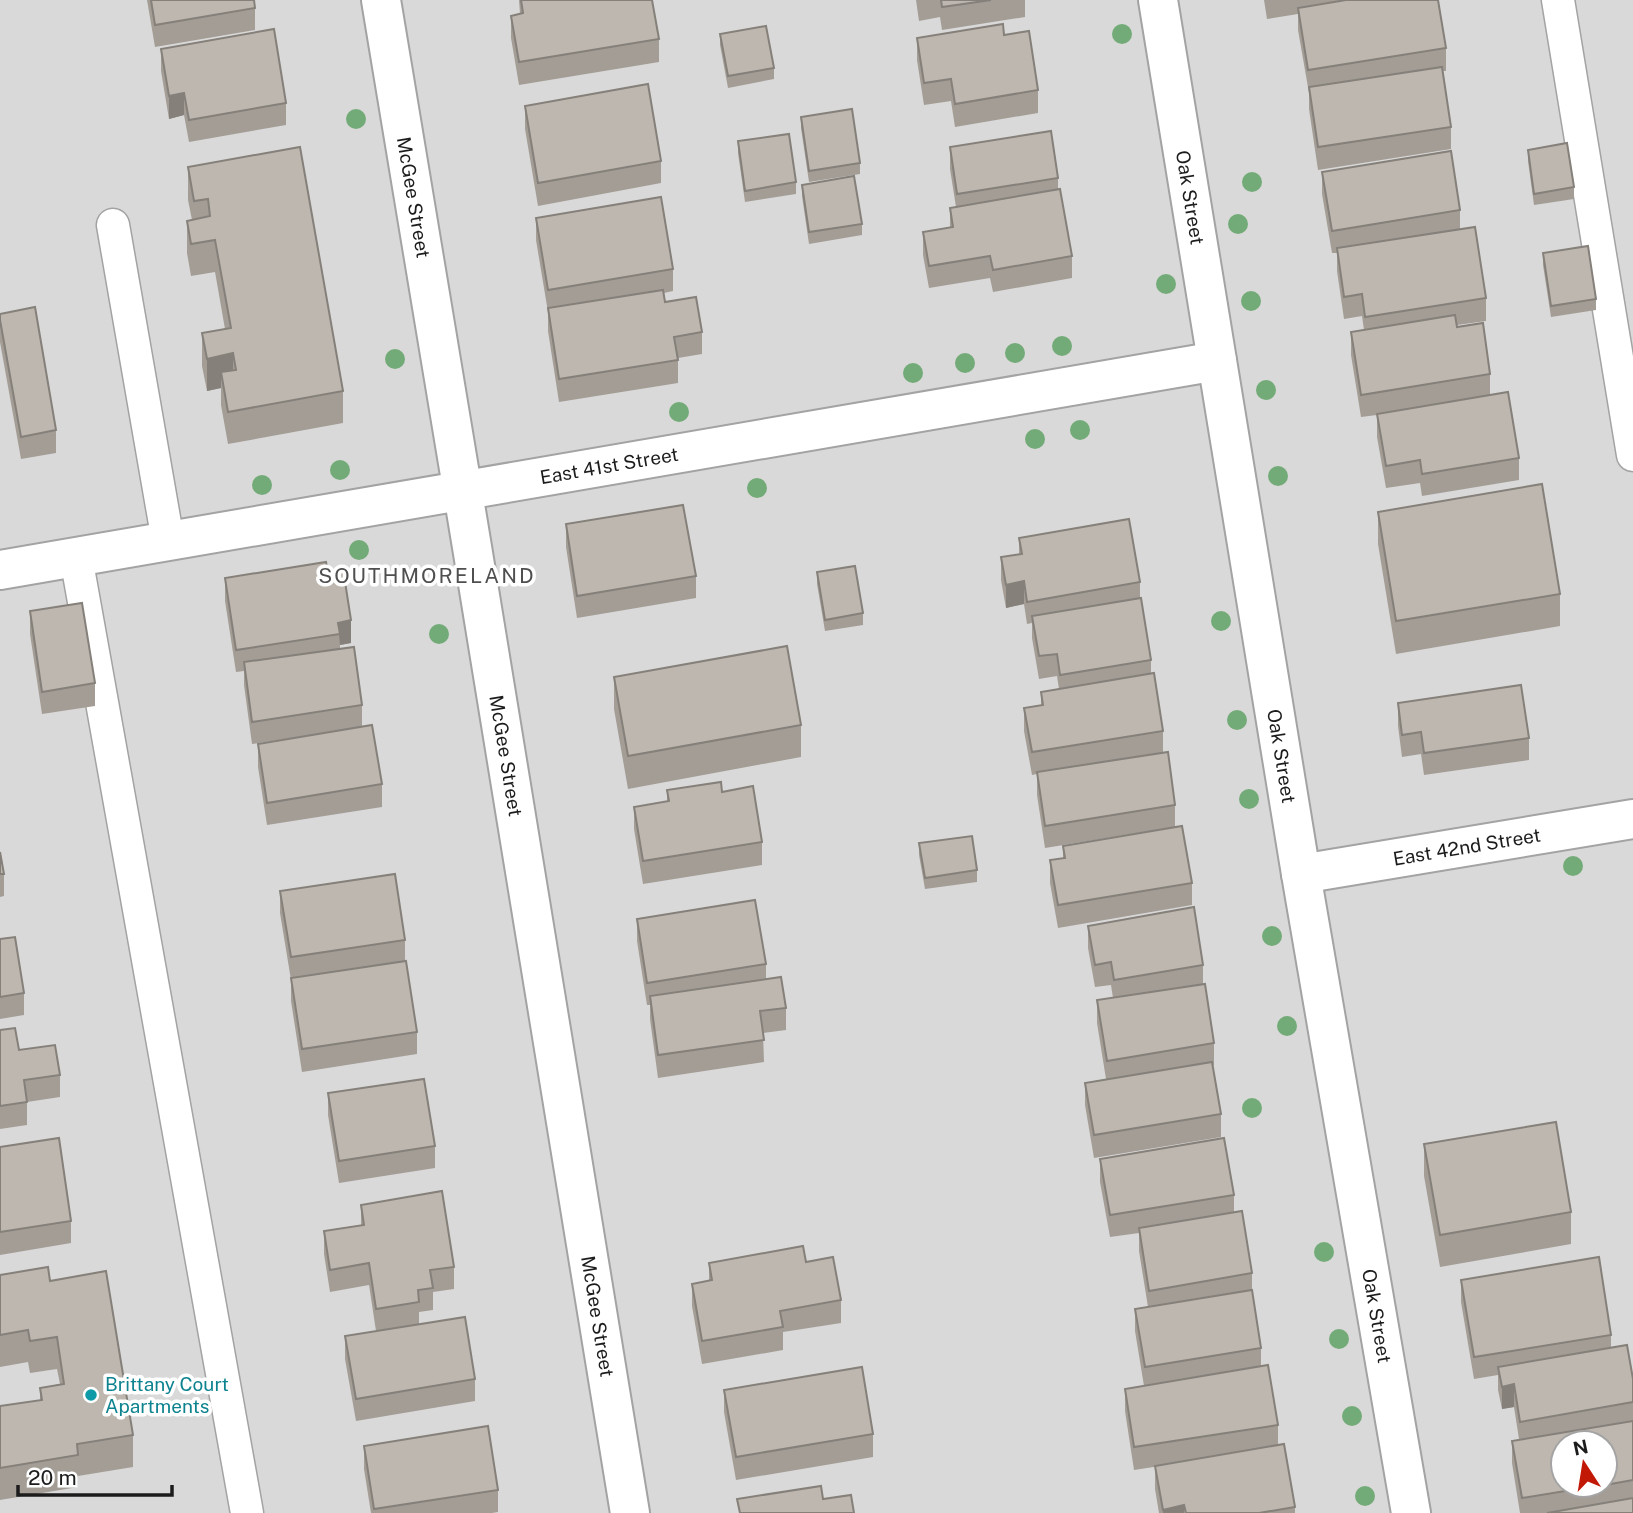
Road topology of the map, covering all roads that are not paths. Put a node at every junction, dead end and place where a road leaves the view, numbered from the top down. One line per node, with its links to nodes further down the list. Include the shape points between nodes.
1 (381, 0): 7 (street, McGee Street)
2 (1158, 0): 5 (street, Oak Street)
3 (1558, 0): 6 (lane)
4 (113, 225): 8 (lane)
5 (1217, 361): 7 (street, East 41st Street); 12 (street, Oak Street)
6 (1633, 455)
7 (462, 491): 8 (street, East 41st Street); 14 (street, McGee Street)
8 (167, 541): 9 (street, East 41st Street)
9 (76, 557): 10 (street, East 41st Street); 13 (lane)
10 (0, 570)
11 (1633, 819): 12 (street, East 42nd Street)
12 (1301, 874): 15 (street, Oak Street)
13 (247, 1513)
14 (630, 1513)
15 (1411, 1513)

